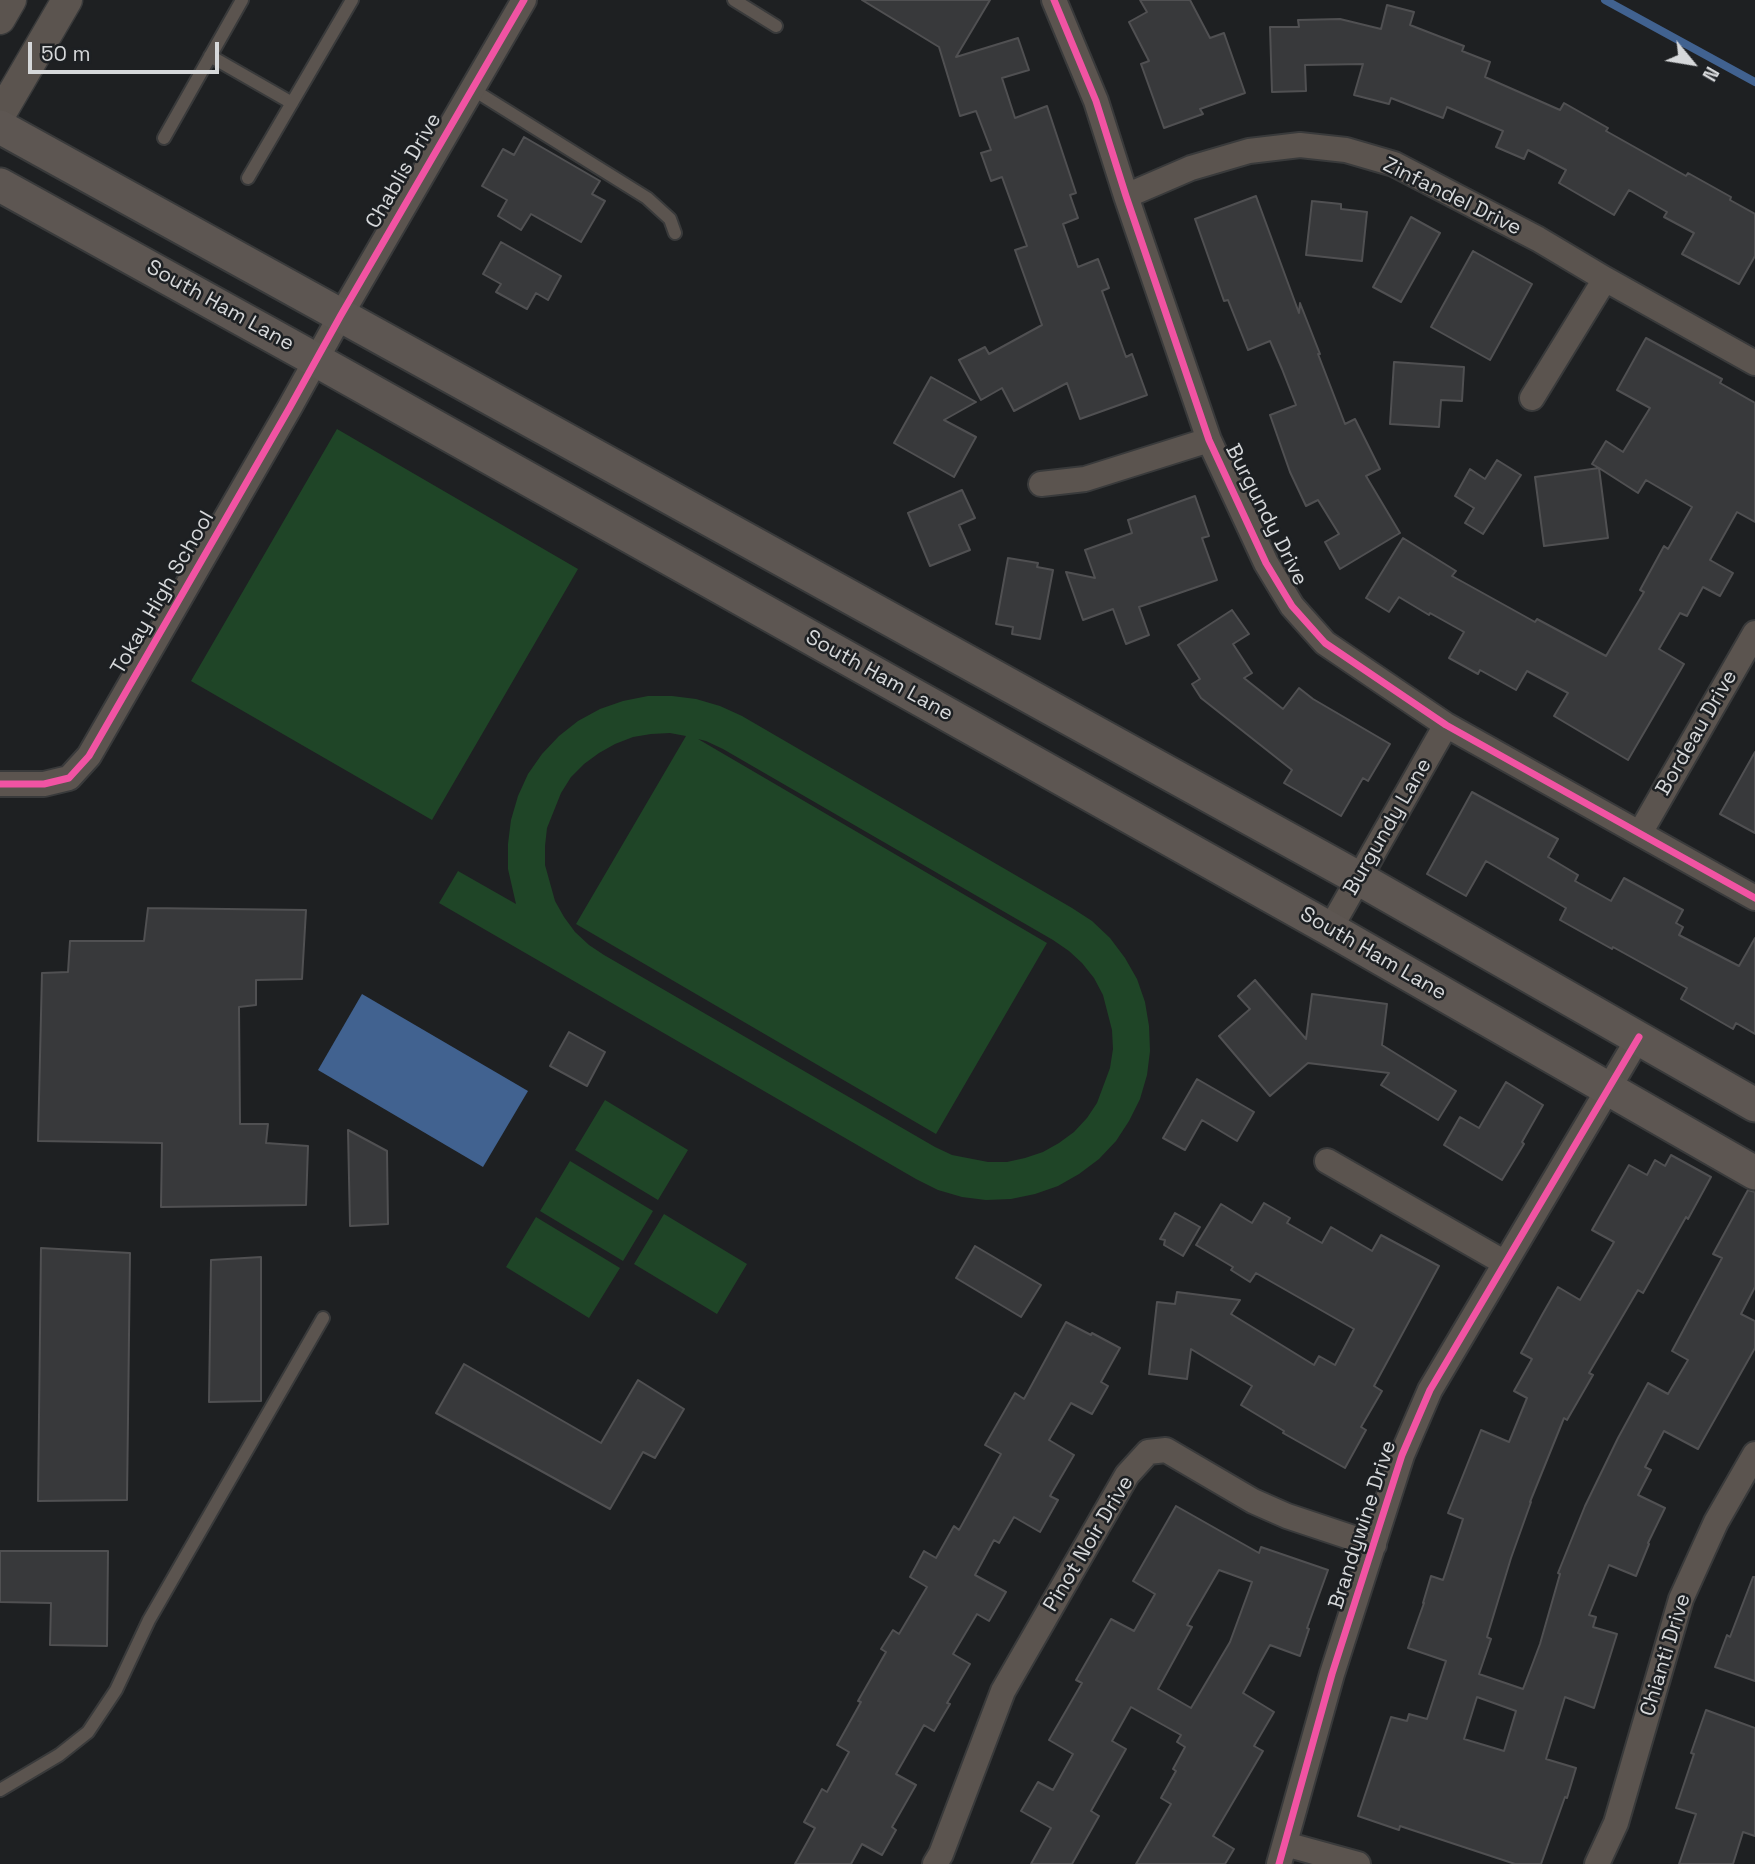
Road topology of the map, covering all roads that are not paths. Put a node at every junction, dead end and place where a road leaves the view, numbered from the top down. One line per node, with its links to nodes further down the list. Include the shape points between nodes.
1 (11, 0): 8 (street)
2 (67, 0): 13 (street)
3 (242, 0): 10 (lane)
4 (352, 0): 12 (lane)
5 (524, 0): 11 (street, Chablis Drive)
6 (734, 0): 9 (lane)
7 (1054, 0): 18 (street, Burgundy Drive, via 1096,100)
8 (0, 19)
9 (776, 26)
10 (210, 57): 12 (lane); 15 (lane)
11 (472, 89): 19 (lane, via 648,198 670,219); 21 (street, Chablis Drive)
12 (292, 103): 16 (lane)
13 (0, 115)
14 (0, 127): 21 (main road)
15 (164, 138)
16 (248, 178)
17 (0, 184): 22 (main road, South Ham Lane)
18 (1126, 196): 20 (street, Zinfandel Drive, via 1191,168 1249,151 1300,145 1346,150 1394,164); 25 (street, Burgundy Drive)
19 (675, 233)
20 (1605, 279): 23 (street, Zinfandel Drive); 24 (street)
21 (341, 315): 22 (street, Chablis Drive); 31 (main road)
22 (316, 360): 29 (street, Tokay High School, via 89,756 69,778 44,784); 33 (main road, South Ham Lane)
23 (1755, 363)
24 (1532, 398)
25 (1209, 440): 26 (street, via 1085,479); 28 (street, Burgundy Drive, via 1266,562 1292,606 1325,643)
26 (1041, 484)
27 (1755, 633): 30 (street, Bordeau Drive)
28 (1447, 725): 30 (street, Burgundy Drive); 31 (street, Burgundy Lane)
29 (0, 784)
30 (1640, 832): 32 (street, Burgundy Drive)
31 (1358, 878): 33 (street, Burgundy Lane); 34 (main road)
32 (1755, 898)
33 (1330, 929): 35 (main road, South Ham Lane)
34 (1639, 1037): 35 (street, Brandywine Drive); 36 (main road)
35 (1608, 1088): 38 (main road, South Ham Lane); 39 (street, Brandywine Drive)
36 (1755, 1105)
37 (1327, 1161): 39 (street)
38 (1755, 1173)
39 (1505, 1263): 42 (street, Brandywine Drive, via 1430,1390 1402,1454)
40 (323, 1318): 43 (lane, via 89,1732)
41 (1755, 1454): 47 (street, Chianti Drive, via 1716,1522 1681,1600 1616,1823)
42 (1374, 1545): 44 (street, Brandywine Drive); 45 (street, Pinot Noir Drive, via 1253,1501 1166,1450 1148,1452 1127,1475 1003,1691)
43 (0, 1790)
44 (1282, 1854): 46 (street)
45 (935, 1864)
46 (1358, 1864)
47 (1597, 1864)

